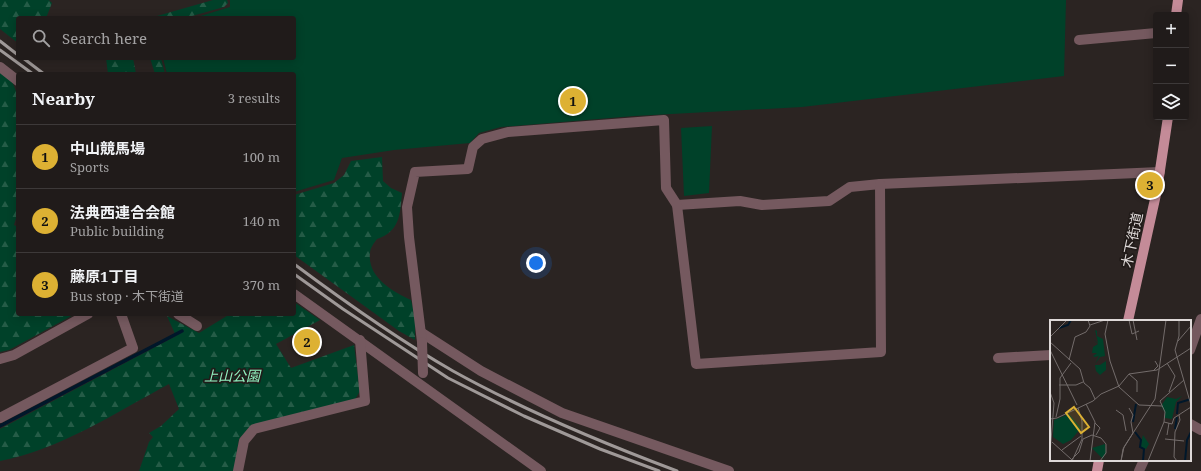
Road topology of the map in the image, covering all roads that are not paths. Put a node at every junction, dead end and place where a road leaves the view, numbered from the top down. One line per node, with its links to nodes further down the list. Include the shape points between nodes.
1 (1178, 0): 2 (main road)
2 (1176, 12)
3 (1153, 33): 4 (street)
4 (1079, 40)
5 (0, 67): 6 (street)
6 (16, 79)
7 (1168, 120): 8 (main road, 木下街道)
8 (1160, 172): 9 (street); 16 (main road, 木下街道)
9 (880, 184): 10 (street, via 850,187 829,200 762,205 740,201); 10 (street, via 881,352 696,364)
10 (677, 205): 18 (street, via 666,188 664,120 508,132 482,139 473,147 468,169 415,172 407,207)
11 (296, 295): 19 (street)
12 (84, 316): 23 (street, via 14,355)
13 (122, 316): 25 (street, via 133,348)
14 (181, 316): 17 (street)
15 (1201, 319): 20 (street)
16 (1128, 320)
17 (197, 326)
18 (422, 338): 24 (street, bridge); 32 (street, via 562,413)
19 (360, 340): 24 (street); 30 (street, via 365,401 254,429 244,441)
20 (1191, 347)
21 (1050, 355): 22 (street)
22 (998, 358)
23 (0, 359)
24 (424, 386): 31 (street)
25 (0, 418)
26 (1191, 425): 27 (street)
27 (1201, 430)
28 (1099, 461): 33 (main road)
29 (1144, 461): 34 (street)
30 (238, 471)
31 (541, 471)
32 (729, 471)
33 (1097, 471)
34 (1139, 471)

